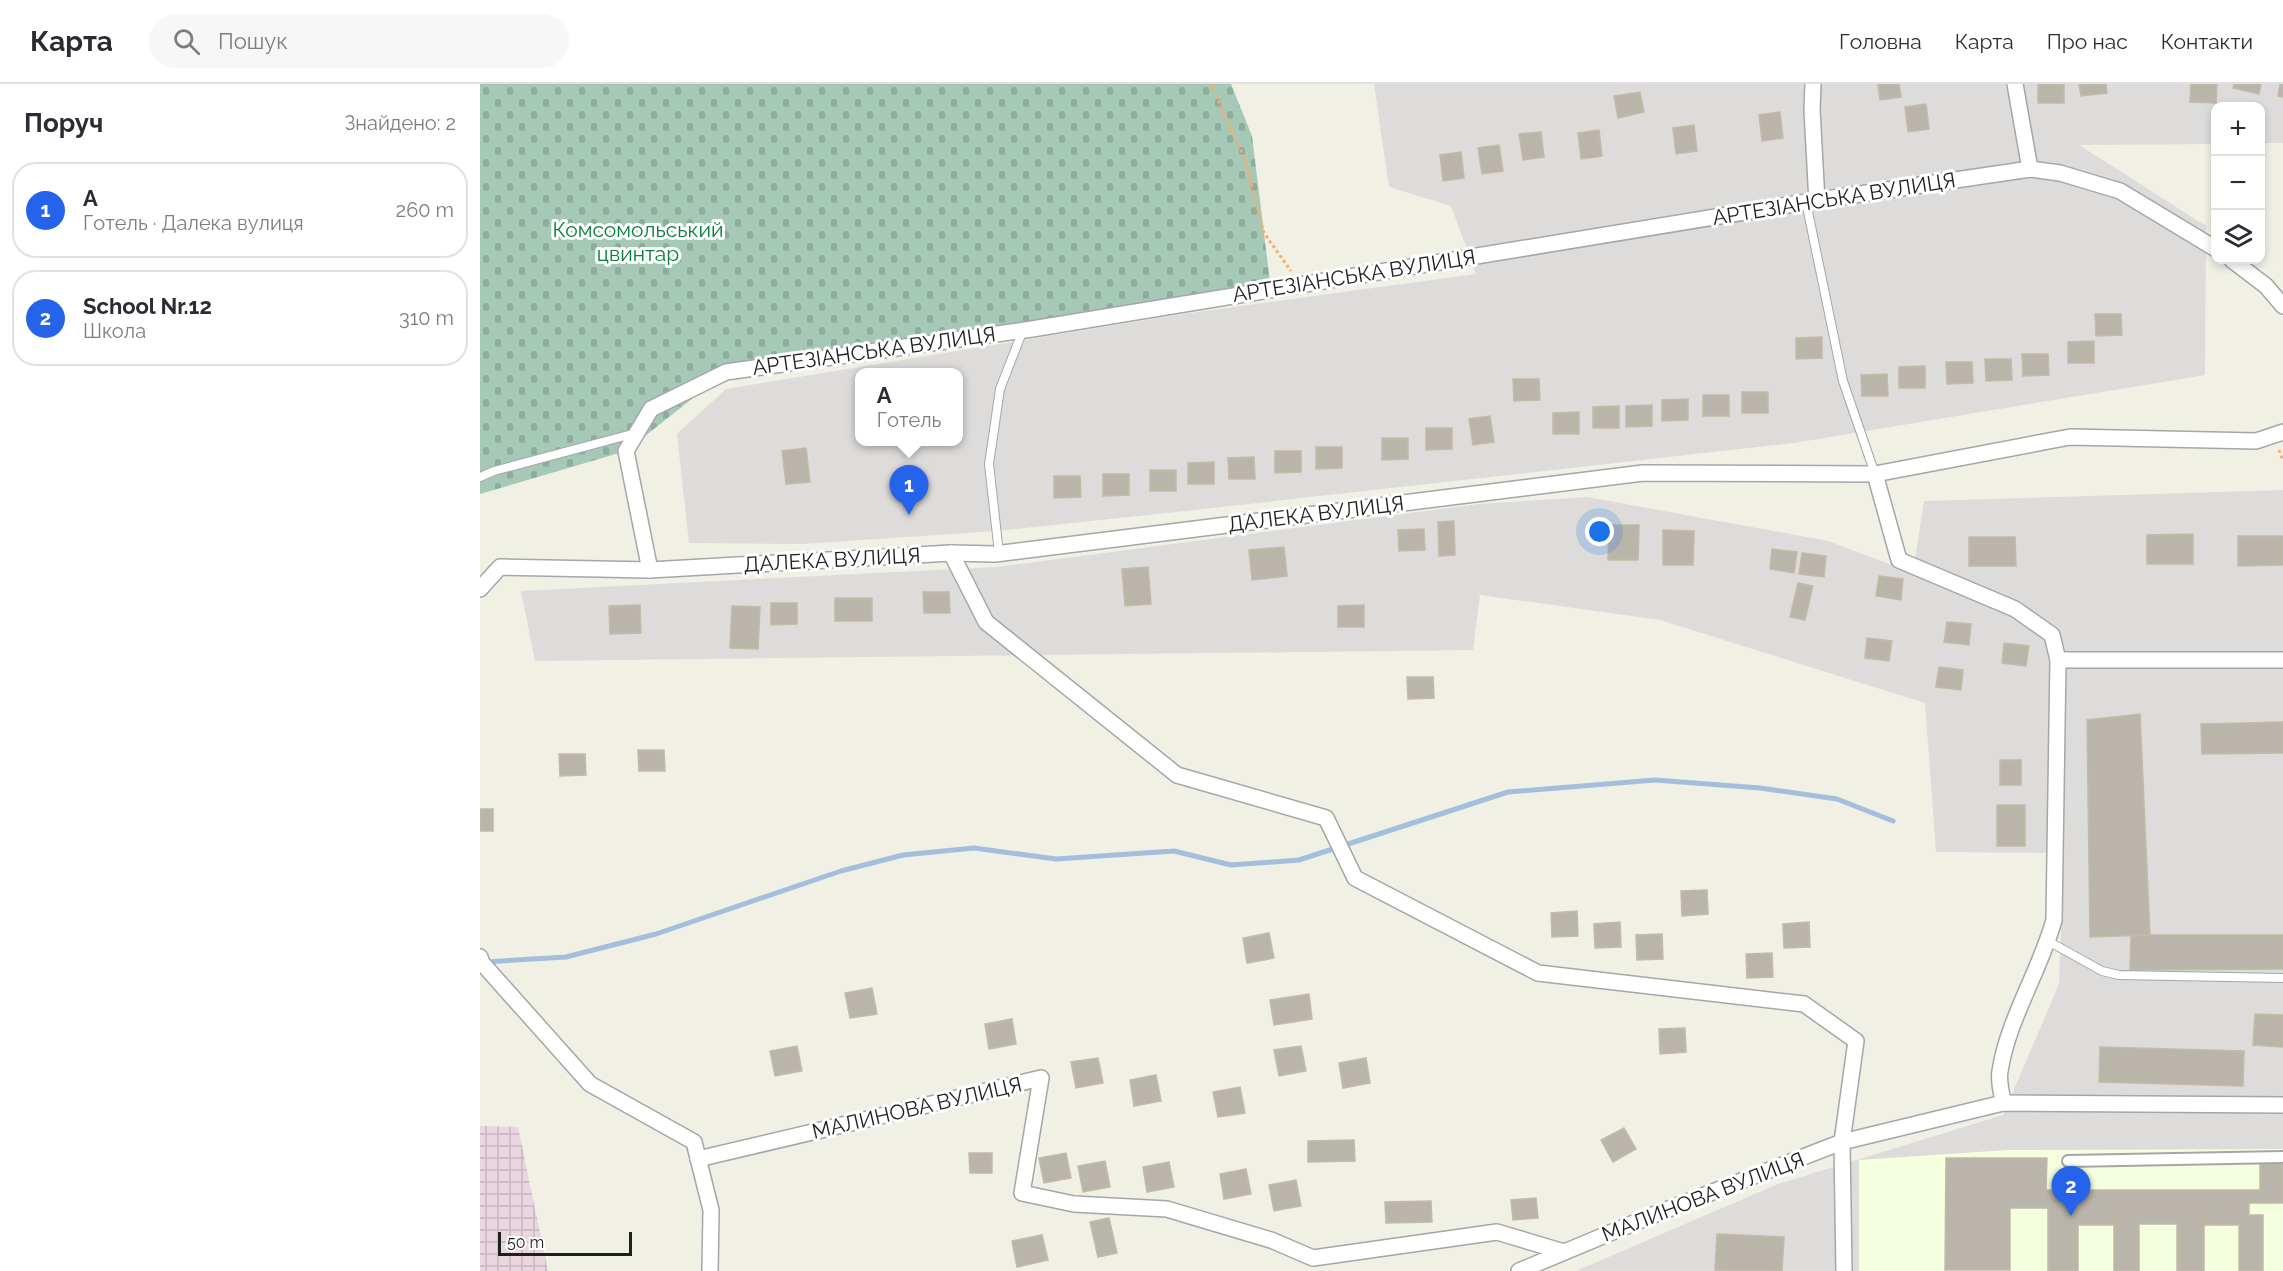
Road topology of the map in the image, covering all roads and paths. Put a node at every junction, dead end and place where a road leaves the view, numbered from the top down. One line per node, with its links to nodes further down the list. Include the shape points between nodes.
1 (1211, 84): 8 (path, via 1244,157 1264,233)
2 (1813, 84): 5 (street)
3 (2015, 84): 4 (street)
4 (2030, 169): 5 (street, АРТЕЗІАНСЬКА ВУЛИЦЯ); 6 (street, АРТЕЗІАНСЬКА ВУЛИЦЯ, via 2060,172 2120,191)
5 (1812, 202): 8 (street, АРТЕЗІАНСЬКА ВУЛИЦЯ); 13 (lane, via 1843,381)
6 (2211, 246)
7 (2237, 264): 9 (street, via 2266,286)
8 (1299, 285): 10 (street, АРТЕЗІАНСЬКА ВУЛИЦЯ)
9 (2283, 306)
10 (1023, 330): 11 (street, АРТЕЗІАНСЬКА ВУЛИЦЯ, via 726,372 651,409); 16 (lane, via 1000,388 989,464)
11 (637, 432): 14 (lane); 17 (street, АРТЕЗІАНСЬКА ВУЛИЦЯ, via 626,451)
12 (2283, 432): 13 (street, ДАЛЕКА ВУЛИЦЯ, via 2256,441 2070,437)
13 (1875, 474): 16 (street, ДАЛЕКА ВУЛИЦЯ, via 1643,472); 19 (street, via 1899,560 2015,609 2052,635)
14 (480, 477)
15 (951, 553): 16 (street, ДАЛЕКА ВУЛИЦЯ); 17 (street, ДАЛЕКА ВУЛИЦЯ); 26 (street, via 986,622 1178,775 1326,818 1355,878 1538,973 1804,1004 1856,1041)
16 (999, 553)
17 (650, 570): 18 (street, ДАЛЕКА ВУЛИЦЯ, via 500,567)
18 (480, 589)
19 (2058, 660): 20 (street); 21 (street, via 2054,920)
20 (2283, 660)
21 (2048, 942): 23 (lane, via 2120,975); 24 (street, via 2006,1042 1999,1074)
22 (480, 957): 28 (street, via 590,1084 694,1142)
23 (2283, 978)
24 (2003, 1103): 25 (street, МАЛИНОВА ВУЛИЦЯ); 26 (street, МАЛИНОВА ВУЛИЦЯ)
25 (2283, 1105)
26 (1842, 1142): 30 (street, МАЛИНОВА ВУЛИЦЯ); 33 (street)
27 (2283, 1157): 29 (street)
28 (698, 1159): 30 (street, МАЛИНОВА ВУЛИЦЯ, via 1041,1078 1022,1193 1074,1204 1167,1209 1271,1240 1313,1258 1497,1232); 31 (street, via 711,1210)
29 (2068, 1161)
30 (1564, 1252): 32 (street, МАЛИНОВА ВУЛИЦЯ)
31 (710, 1271)
32 (1519, 1271)
33 (1844, 1271)

